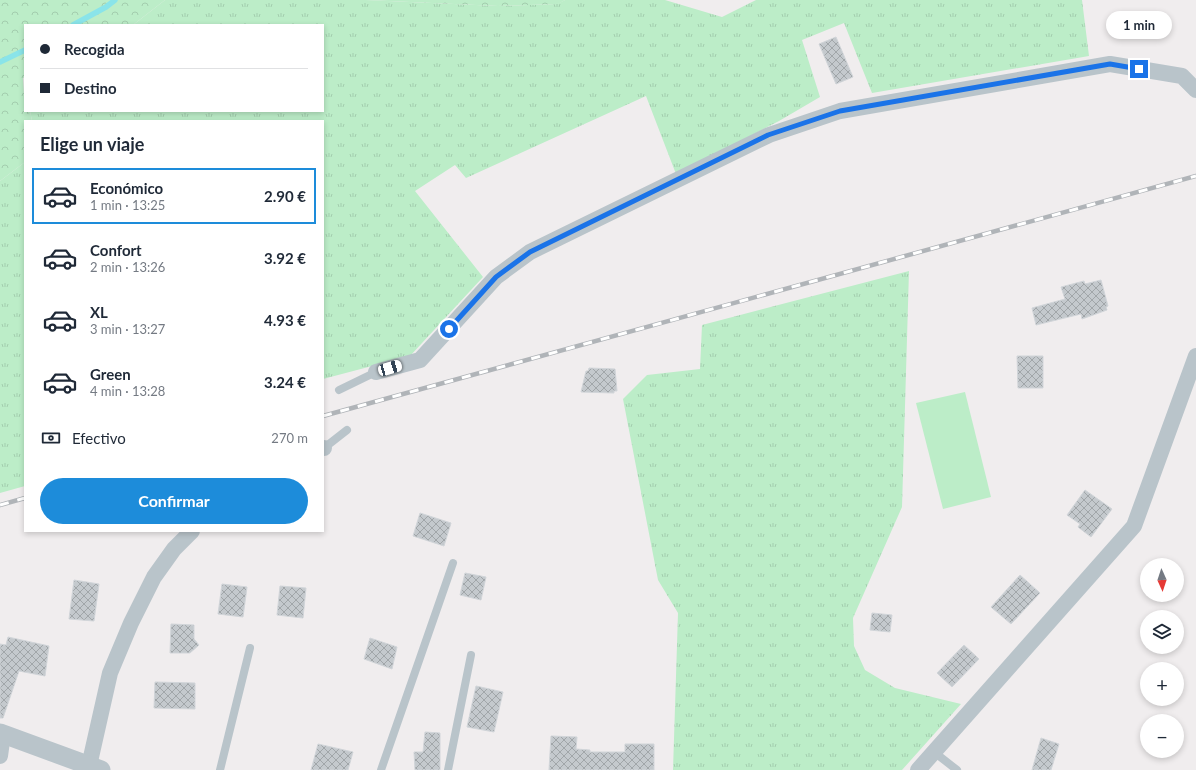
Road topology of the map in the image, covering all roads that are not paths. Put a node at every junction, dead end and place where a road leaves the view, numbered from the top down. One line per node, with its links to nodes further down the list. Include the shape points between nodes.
1 (1196, 90): 3 (street, via 1182,76 1110,64 840,111 768,135 530,252 496,277 420,360)
2 (1196, 356): 12 (street, via 1134,526)
3 (376, 372): 4 (lane)
4 (339, 390)
5 (347, 430): 6 (lane)
6 (324, 447)
7 (191, 532): 14 (street, via 174,548 154,577 110,673)
8 (453, 564): 16 (lane)
9 (250, 648): 15 (lane)
10 (471, 655): 17 (lane)
11 (1, 733): 13 (street); 14 (street)
12 (934, 752): 18 (street); 19 (lane)
13 (0, 756)
14 (95, 768)
15 (220, 770)
16 (381, 770)
17 (448, 770)
18 (918, 770)
19 (957, 770)

